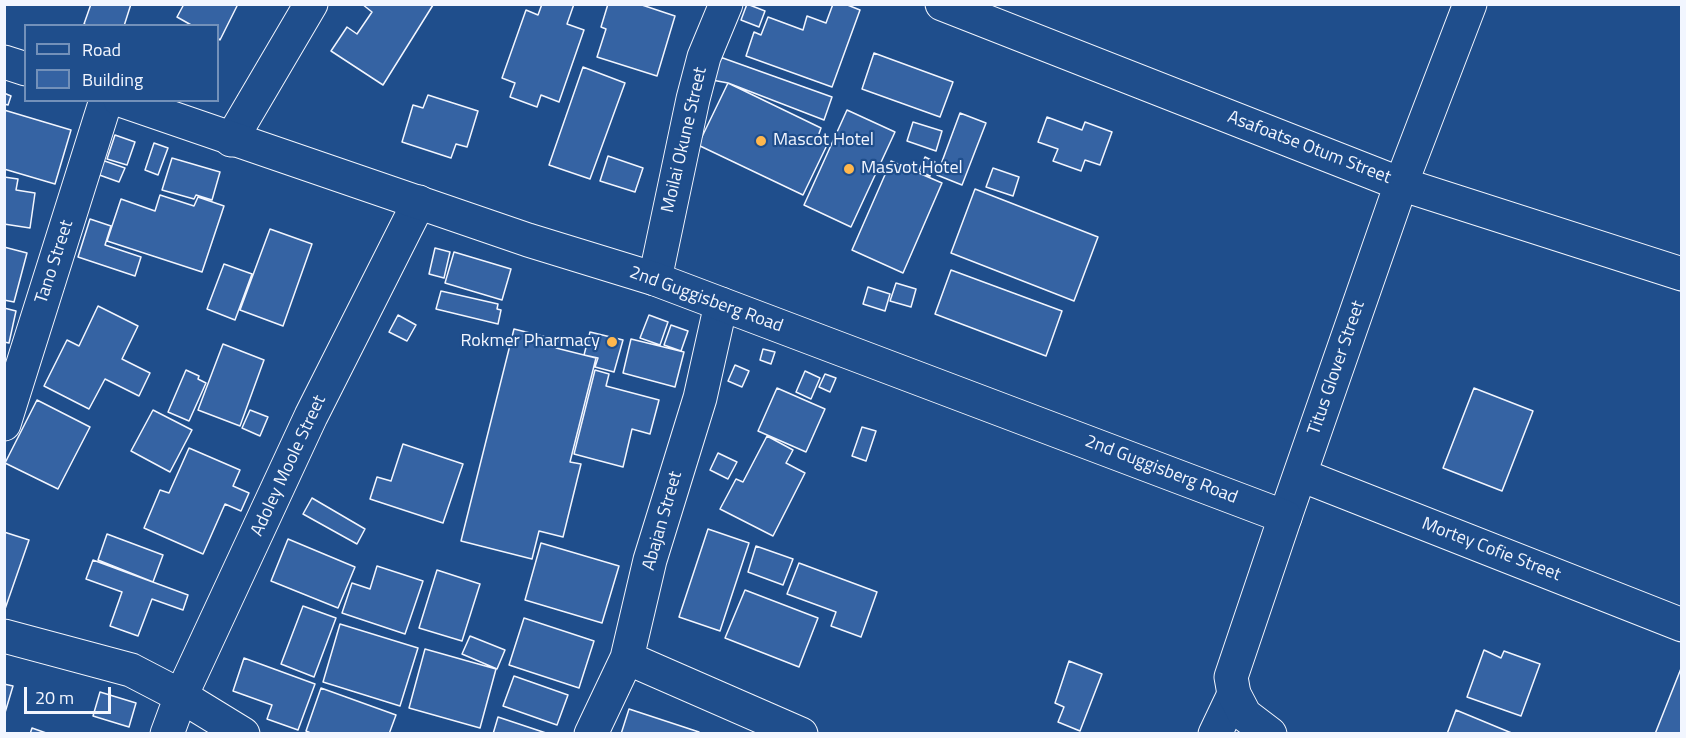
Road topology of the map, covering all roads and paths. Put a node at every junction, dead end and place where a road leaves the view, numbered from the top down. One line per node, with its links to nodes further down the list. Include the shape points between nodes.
1 (311, 4): 9 (street)
2 (726, 4): 13 (street, Moilai Okune Street, via 704,57 693,99)
3 (942, 4): 10 (street, Asafoatse Otum Street)
4 (1470, 4): 10 (street, Titus Glover Street)
5 (4, 62): 6 (street)
6 (24, 68)
7 (105, 102): 15 (street, Tano Street)
8 (126, 102): 9 (street, 2nd Guggisberg Road)
9 (231, 140): 11 (street, 2nd Guggisberg Road)
10 (1401, 184): 12 (street, Asafoatse Otum Street); 16 (street, Titus Glover Street)
11 (419, 202): 13 (street, 2nd Guggisberg Road); 22 (street, Adoley Moole Street, via 312,416)
12 (1682, 274)
13 (655, 279): 14 (street, 2nd Guggisberg Road)
14 (721, 304): 17 (street, 2nd Guggisberg Road); 20 (street, Abajan Street, via 700,398 651,560)
15 (4, 424)
16 (1301, 475): 17 (street, Titus Glover Street); 18 (street, Mortey Cofie Street)
17 (1285, 517): 21 (street, Titus Glover Street, via 1231,677)
18 (1682, 625)
19 (4, 636): 22 (street, via 131,670)
20 (627, 658): 25 (street, Abajan Street); 26 (street)
21 (1234, 694): 27 (street, Titus Glover Street); 28 (street, via 1245,715)
22 (181, 696): 23 (street, Adoley Moole Street); 24 (street)
23 (167, 734)
24 (243, 734)
25 (591, 734)
26 (801, 734)
27 (1215, 734)
28 (1270, 734)

